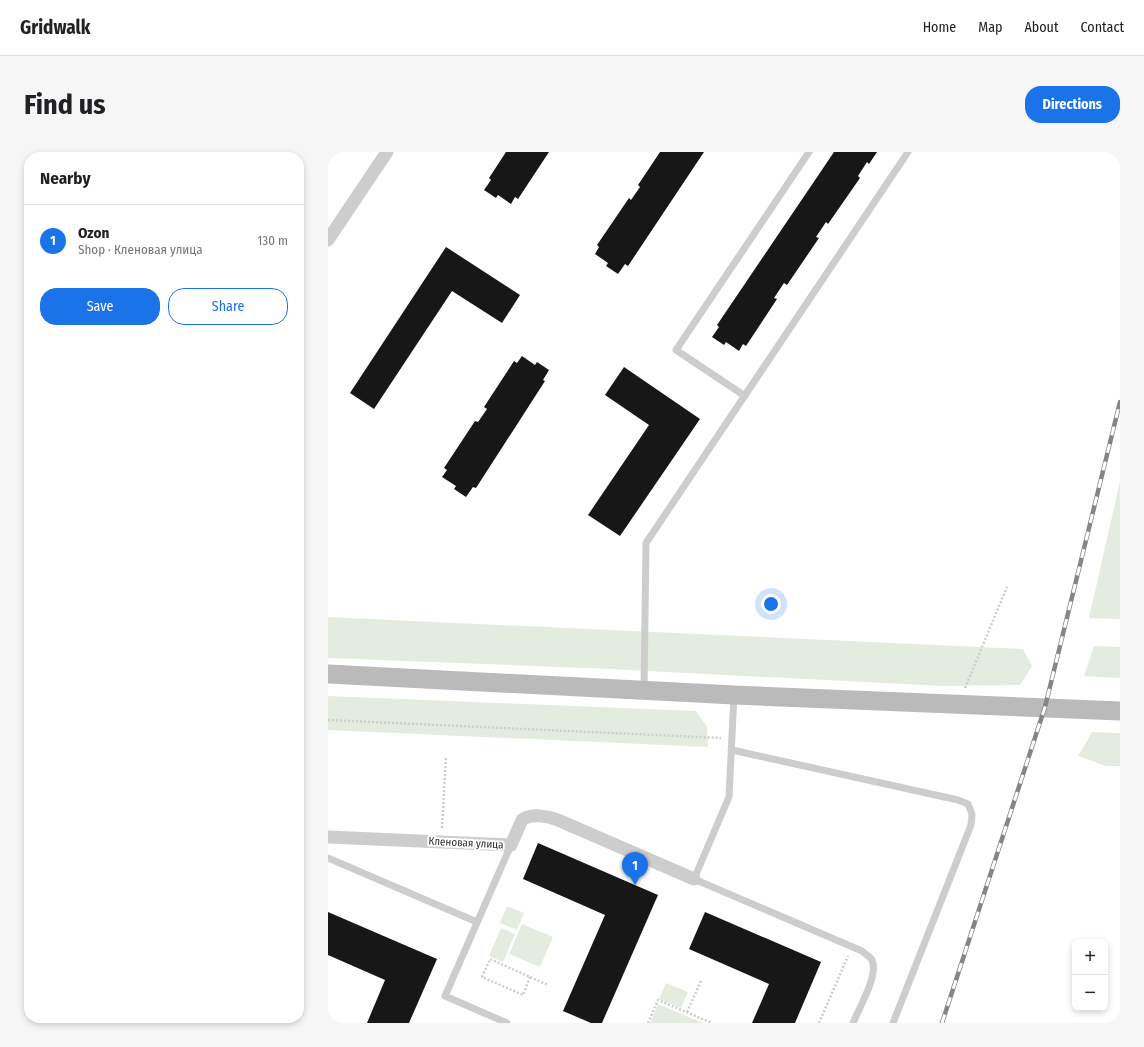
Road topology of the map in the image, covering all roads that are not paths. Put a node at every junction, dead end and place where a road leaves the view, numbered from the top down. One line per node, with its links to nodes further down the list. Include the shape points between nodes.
1 (387, 152): 4 (street)
2 (809, 152): 5 (lane, via 676,350)
3 (908, 152): 5 (lane)
4 (328, 240)
5 (745, 396): 7 (lane, via 646,543)
6 (328, 674): 7 (street)
7 (644, 690): 8 (street)
8 (734, 695): 9 (street); 10 (lane)
9 (1120, 711)
10 (732, 750): 14 (lane, via 729,797); 18 (lane, via 968,804 972,814 971,825)
11 (328, 837): 12 (street, Кленовая улица)
12 (511, 845): 14 (street, Кленовая улица, via 520,823 525,818 551,818); 15 (lane)
13 (328, 858): 15 (lane)
14 (694, 879): 17 (lane, via 862,951 871,958 873,978)
15 (477, 922): 16 (lane, via 445,996)
16 (508, 1023)
17 (853, 1023)
18 (893, 1023)

